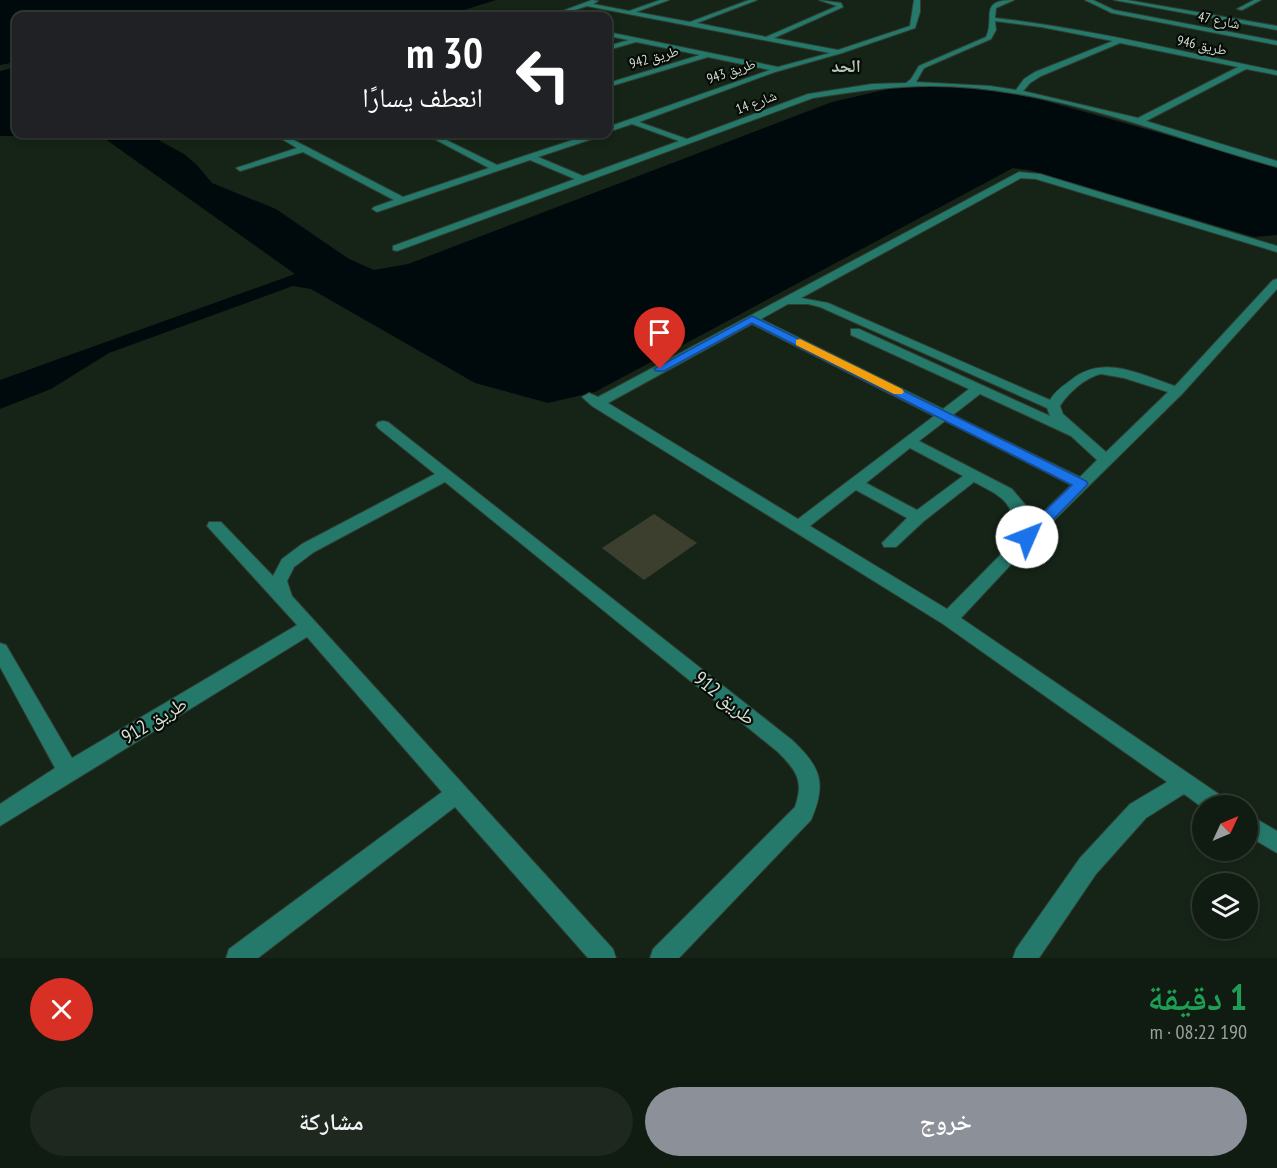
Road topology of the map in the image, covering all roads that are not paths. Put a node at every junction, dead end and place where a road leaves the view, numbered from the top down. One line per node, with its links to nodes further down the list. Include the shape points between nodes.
1 (597, 0): 13 (street, طريق 943)
2 (666, 0): 17 (street, طريق 943)
3 (754, 0): 20 (street)
4 (822, 0): 12 (street, طريق 943)
5 (917, 0): 29 (street, طريق 943, via 913,27)
6 (1009, 0): 19 (street, via 994,7)
7 (1088, 0): 23 (street, شارع 47); 27 (street, شارع 47, via 1112,11)
8 (1107, 0): 18 (street)
9 (1117, 0): 14 (street, شارع 47)
10 (1132, 0): 14 (street)
11 (1258, 0): 15 (street)
12 (832, 1): 24 (street, طريق 943, via 840,7)
13 (586, 4): 16 (street, طريق 943); 17 (street, طريق 943)
14 (1151, 6): 18 (street, شارع 47)
15 (1240, 9)
16 (563, 12)
17 (629, 12): 20 (street, طريق 943)
18 (1194, 13): 21 (street, شارع 47)
19 (992, 19): 25 (street, طريق 946); 34 (street, via 993,33 989,38 921,67)
20 (691, 24): 24 (street, طريق 943)
21 (1277, 28)
22 (612, 35): 26 (street, طريق 942)
23 (1277, 36)
24 (768, 38): 29 (street, طريق 943)
25 (1122, 40): 31 (street, طريق 946); 36 (street, via 1038,74)
26 (636, 41): 28 (street, طريق 942); 30 (street, طريق 942)
27 (1277, 44)
28 (612, 47)
29 (840, 52): 32 (street, طريق 943)
30 (707, 56): 32 (street, طريق 942); 35 (street, طريق 942)
31 (1246, 66): 33 (street, طريق 946); 37 (street)
32 (779, 69): 38 (street, طريق 943)
33 (1277, 74)
34 (909, 83): 36 (street, شارع 14); 43 (street, شارع 14, via 859,86 811,96)
35 (612, 84)
36 (1019, 91): 37 (street, شارع 14)
37 (1139, 121): 46 (street, شارع 14)
38 (633, 122): 39 (street, طريق 943); 43 (street)
39 (612, 129)
40 (285, 138): 44 (street)
41 (441, 138): 48 (street)
42 (586, 138): 45 (street)
43 (689, 142): 49 (street, شارع 14)
44 (306, 148): 47 (street); 50 (street)
45 (530, 157): 48 (street); 49 (street)
46 (1277, 164)
47 (240, 168)
48 (496, 168): 50 (street)
49 (584, 180): 52 (street, شارع 14)
50 (401, 200): 51 (street)
51 (376, 209)
52 (397, 248)
53 (1277, 249): 55 (street, via 1023,175)
54 (1277, 282): 59 (street)
55 (783, 302): 56 (street); 60 (street, via 824,305)
56 (752, 319): 61 (street); 72 (street, via 593,400)
57 (855, 332): 58 (street)
58 (978, 389): 61 (street); 63 (street)
59 (1177, 391): 60 (street, via 1101,370 1088,373 1059,396); 65 (street)
60 (1053, 406): 63 (street, via 1057,416)
61 (945, 415): 64 (street); 69 (street)
62 (383, 425): 66 (street, طريق 912)
63 (1078, 434): 65 (street)
64 (909, 442): 67 (street); 68 (street)
65 (1107, 461): 69 (street)
66 (446, 475): 75 (street, via 308,548 288,563 279,581); 88 (street, طريق 912, via 804,764 811,791 803,813)
67 (974, 475): 70 (street); 73 (street, via 1016,501)
68 (855, 483): 70 (street); 72 (street)
69 (1081, 484): 73 (street)
70 (918, 517): 74 (street)
71 (215, 526): 75 (street)
72 (798, 527): 76 (street)
73 (1027, 537): 76 (street)
74 (891, 543)
75 (284, 599): 77 (street)
76 (949, 619): 80 (street)
77 (309, 627): 79 (street, طريق 912); 81 (street)
78 (0, 650): 79 (street)
79 (68, 771): 83 (street, طريق 912)
80 (1184, 783): 82 (street); 89 (street, via 1138,812 1088,866)
81 (457, 792): 86 (street); 87 (street)
82 (1202, 795)
83 (0, 816)
84 (1258, 831): 85 (street)
85 (1277, 843)
86 (237, 958)
87 (604, 958)
88 (662, 958)
89 (1025, 958)

